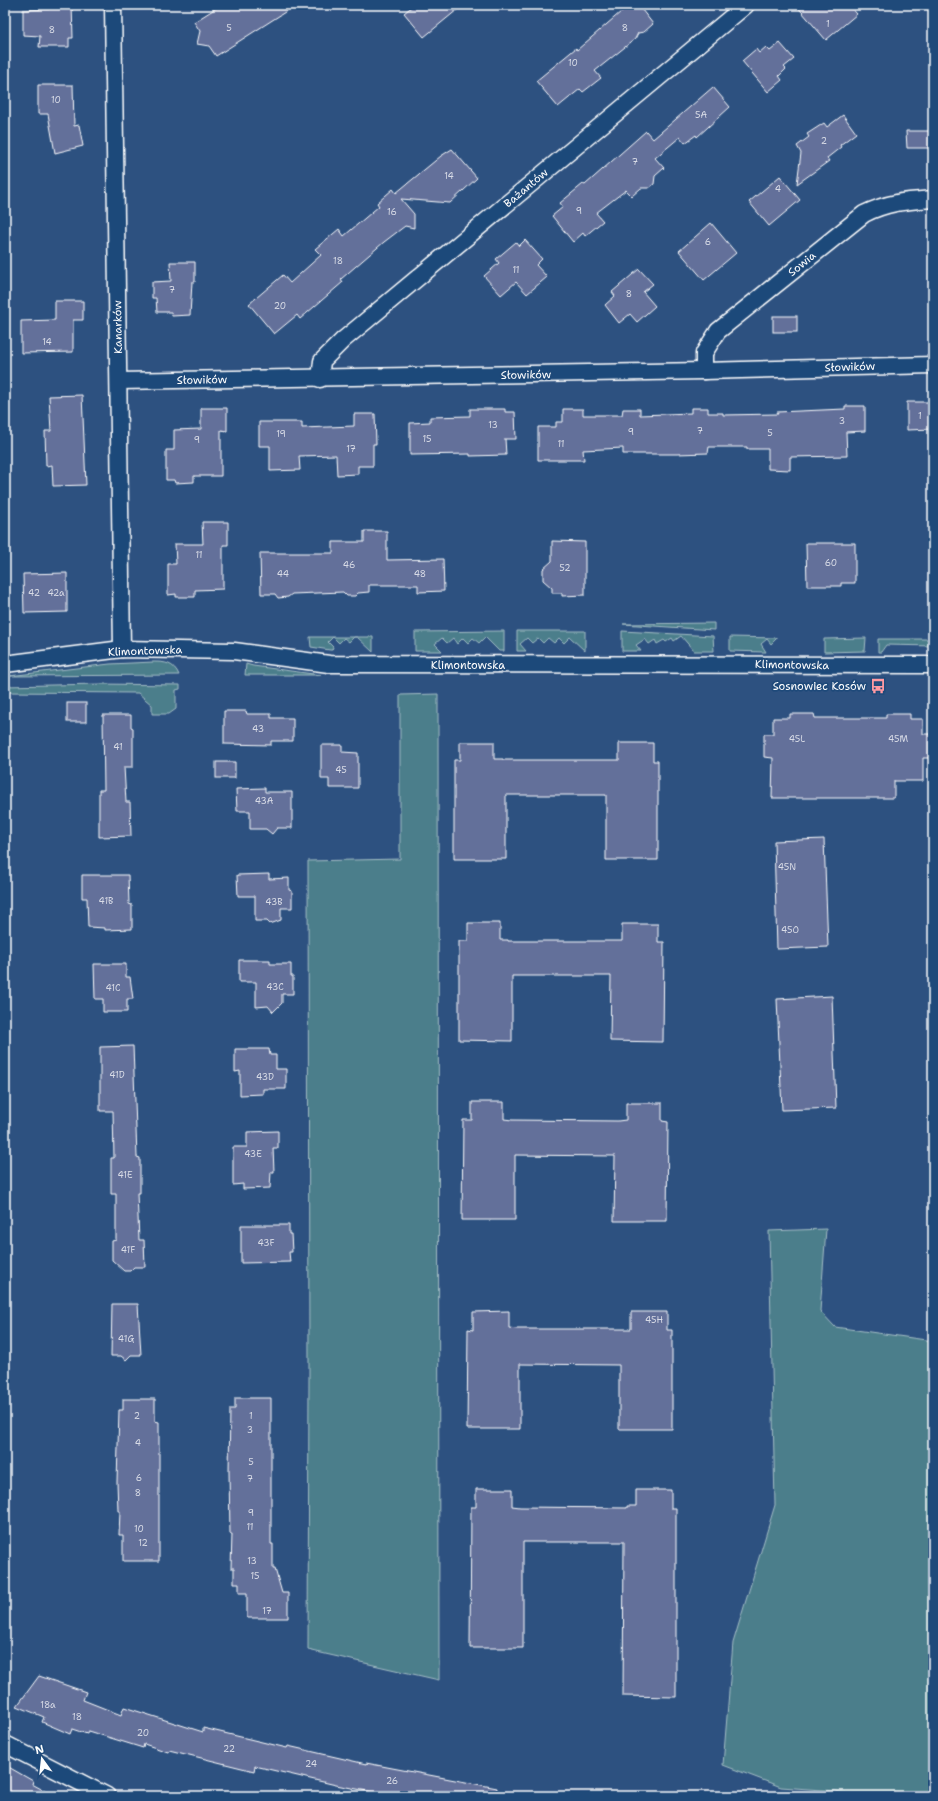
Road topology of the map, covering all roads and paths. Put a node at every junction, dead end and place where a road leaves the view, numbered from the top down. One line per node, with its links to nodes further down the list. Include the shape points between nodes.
1 (113, 5): 7 (street, Kanarków)
2 (746, 5): 6 (street, Bażantów, via 343,340 322,361)
3 (933, 199): 5 (street, Sowia, via 898,201 864,214 718,331 704,353)
4 (933, 365): 5 (street, Słowików)
5 (704, 372): 6 (street, Słowików)
6 (320, 379): 7 (street, Słowików)
7 (119, 381): 8 (street, Kanarków)
8 (122, 649): 9 (street, Klimontowska); 10 (street, Klimontowska, via 234,651 328,664)
9 (5, 664)
10 (933, 665)
11 (5, 1744): 12 (street)
12 (107, 1796)

